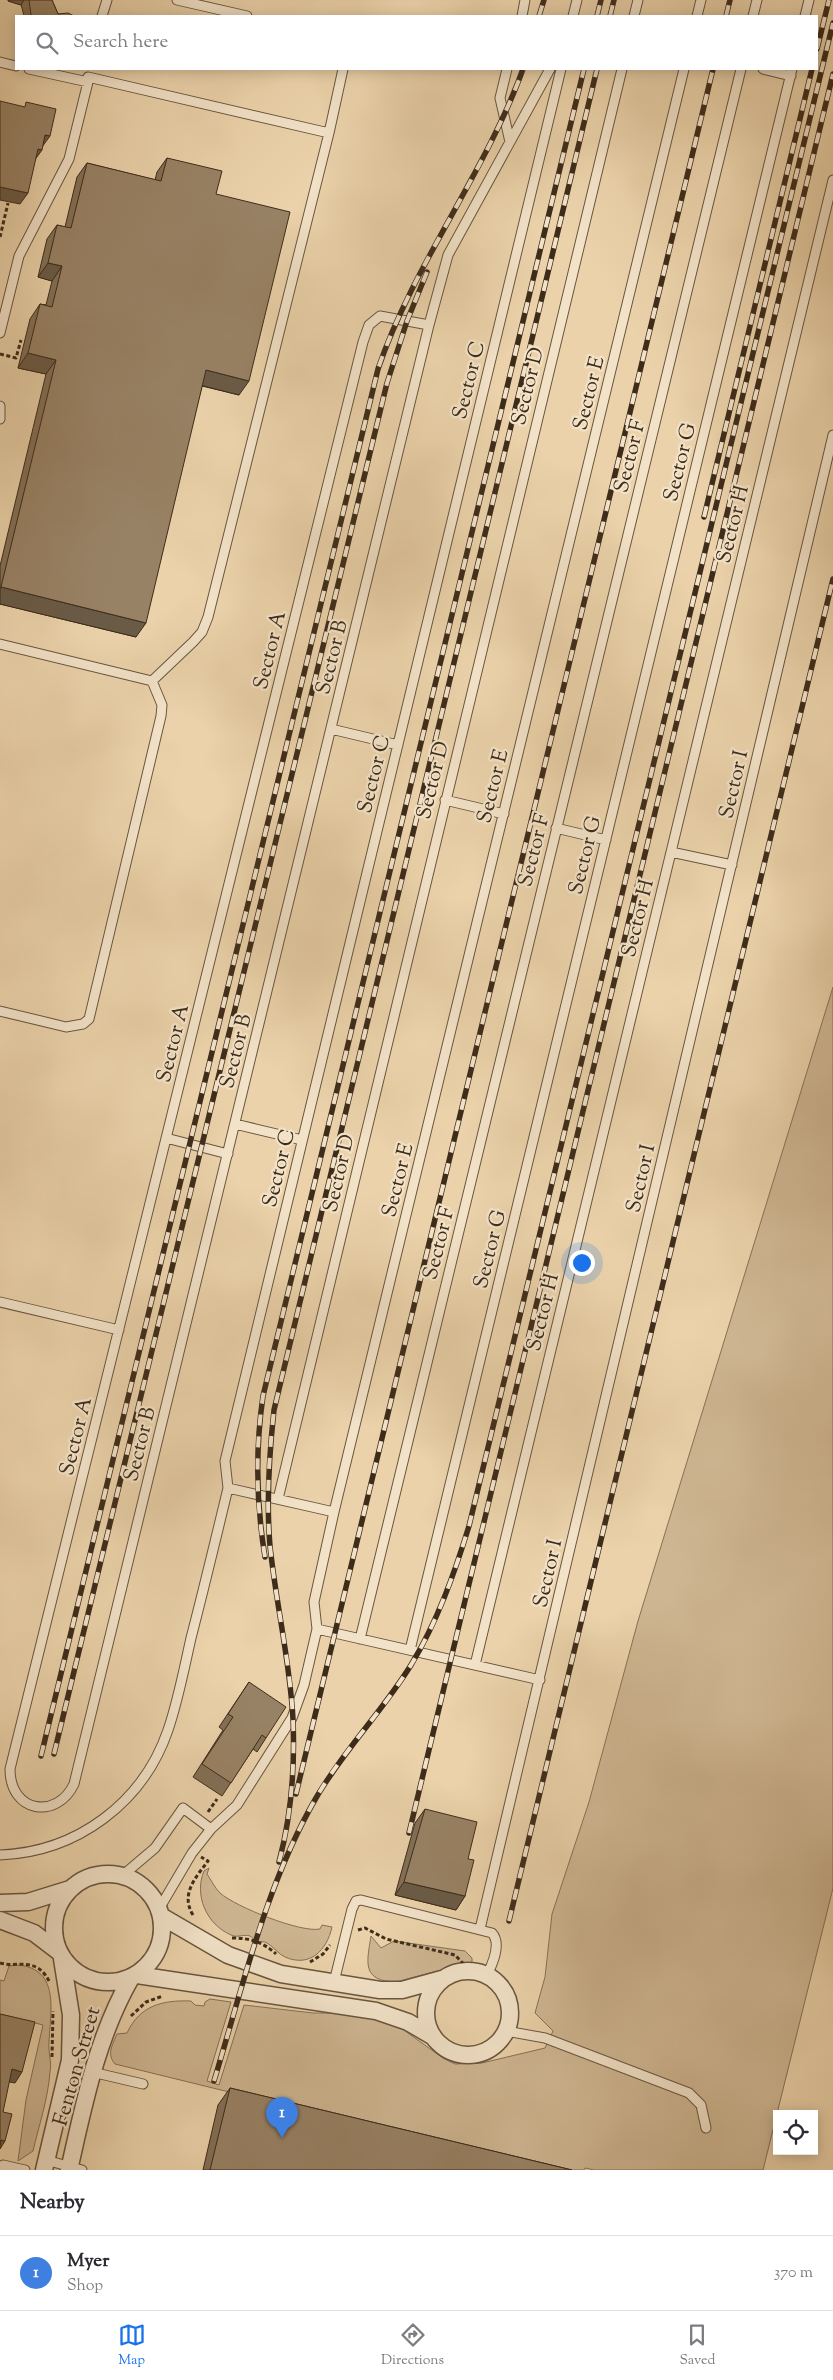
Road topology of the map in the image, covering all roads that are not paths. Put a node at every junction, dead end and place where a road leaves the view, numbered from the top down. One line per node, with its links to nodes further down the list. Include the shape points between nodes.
1 (107, 0): 9 (lane)
2 (177, 0): 10 (lane)
3 (526, 0): 11 (lane)
4 (577, 0): 12 (lane)
5 (638, 0): 13 (lane)
6 (701, 0): 14 (lane)
7 (757, 0): 15 (lane)
8 (809, 0): 16 (lane)
9 (102, 15)
10 (243, 15)
11 (522, 15)
12 (573, 15)
13 (634, 15)
14 (697, 15)
15 (753, 15)
16 (805, 15)
17 (0, 62): 18 (lane)
18 (15, 66)
19 (38, 70): 29 (lane)
20 (343, 70): 30 (lane)
21 (507, 70): 31 (lane, via 500,98)
22 (549, 70): 31 (lane, Sector B)
23 (561, 70): 41 (lane, Sector C)
24 (622, 70): 42 (lane, Sector D)
25 (684, 70): 43 (lane, Sector E)
26 (741, 70): 44 (lane, Sector F)
27 (772, 70): 28 (lane)
28 (791, 72): 45 (lane, Sector G)
29 (89, 76): 30 (lane); 34 (lane, via 69,159 19,256)
30 (329, 133): 39 (lane, via 208,616 202,632)
31 (510, 142): 33 (lane, Sector B, via 448,255)
32 (833, 180): 46 (lane, Sector H)
33 (430, 326): 40 (lane, Sector B); 50 (lane, Sector A, via 384,316 375,317 369,325)
34 (0, 333)
35 (0, 406): 36 (lane)
36 (0, 419)
37 (833, 435): 47 (lane, Sector I)
38 (0, 644): 39 (lane)
39 (152, 681): 48 (lane, via 162,705 161,716 89,1018 83,1024 66,1027)
40 (331, 729): 41 (lane); 49 (lane, Sector B)
41 (398, 745): 51 (lane, Sector C)
42 (445, 800): 43 (lane); 56 (lane, Sector D)
43 (504, 814): 57 (lane, Sector E)
44 (556, 828): 45 (lane); 59 (lane, Sector F)
45 (606, 840): 60 (lane, Sector G)
46 (671, 852): 47 (lane); 61 (lane, Sector H)
47 (732, 865): 62 (lane, Sector I)
48 (0, 1011)
49 (235, 1124): 51 (lane); 52 (lane, Sector B)
50 (166, 1138): 52 (lane); 54 (lane, Sector A)
51 (302, 1140): 55 (lane, Sector C, via 225,1460)
52 (228, 1154): 63 (lane, Sector B, via 74,1784 70,1794 59,1803 35,1806 23,1802 14,1793)
53 (0, 1302): 54 (lane)
54 (119, 1330): 63 (lane, Sector A)
55 (228, 1488): 56 (lane); 65 (lane, Sector C, via 168,1731 143,1780 112,1814 67,1841 44,1849)
56 (278, 1499): 57 (lane)
57 (334, 1512): 58 (lane, Sector E, via 314,1602)
58 (317, 1629): 59 (lane); 64 (lane, Sector E, via 304,1686 292,1718 237,1805)
59 (360, 1639): 60 (lane)
60 (410, 1650): 61 (lane)
61 (475, 1665): 62 (lane)
62 (540, 1680): 71 (lane, Sector I)
63 (10, 1769)
64 (211, 1829): 66 (lane, via 183,1808 155,1848); 69 (lane, Sector E, via 192,1853)
65 (0, 1855)
66 (122, 1876): 67 (street, via 104,1874 86,1878); 69 (street, via 138,1882)
67 (70, 1889): 68 (street, via 28,1902); 72 (street, via 54,1919 54,1936)
68 (0, 1903)
69 (160, 1912): 73 (street, via 162,1933 158,1949 150,1964); 76 (street, via 228,1955 250,1964 281,1974)
70 (0, 1920): 72 (street, via 34,1933)
71 (480, 1929): 74 (lane, via 492,1933 496,1940); 76 (lane, via 360,1900 353,1904)
72 (61, 1955): 73 (street, via 79,1974 101,1983); 82 (street, Fenton Street, via 69,1991 72,2036 65,2086)
73 (134, 1976): 78 (street, via 376,2011 408,2022); 79 (street, Fenton Street, via 115,2006)
74 (487, 1976): 75 (street, via 460,1971); 77 (street, via 501,1987 507,1997 510,2014)
75 (442, 1979): 76 (street, via 402,1990 380,1990); 78 (street, via 433,1988 425,2012)
76 (334, 1982)
77 (506, 2031): 78 (street, via 489,2050 464,2056 440,2046); 81 (lane, via 545,2038 689,2093 701,2105)
78 (432, 2036)
79 (92, 2072): 80 (lane); 83 (street, Fenton Street)
80 (143, 2084)
81 (706, 2128)
82 (45, 2165): 83 (lane)
83 (73, 2169)
84 (2, 2170): 85 (lane, via 3,2165)
85 (26, 2170)

